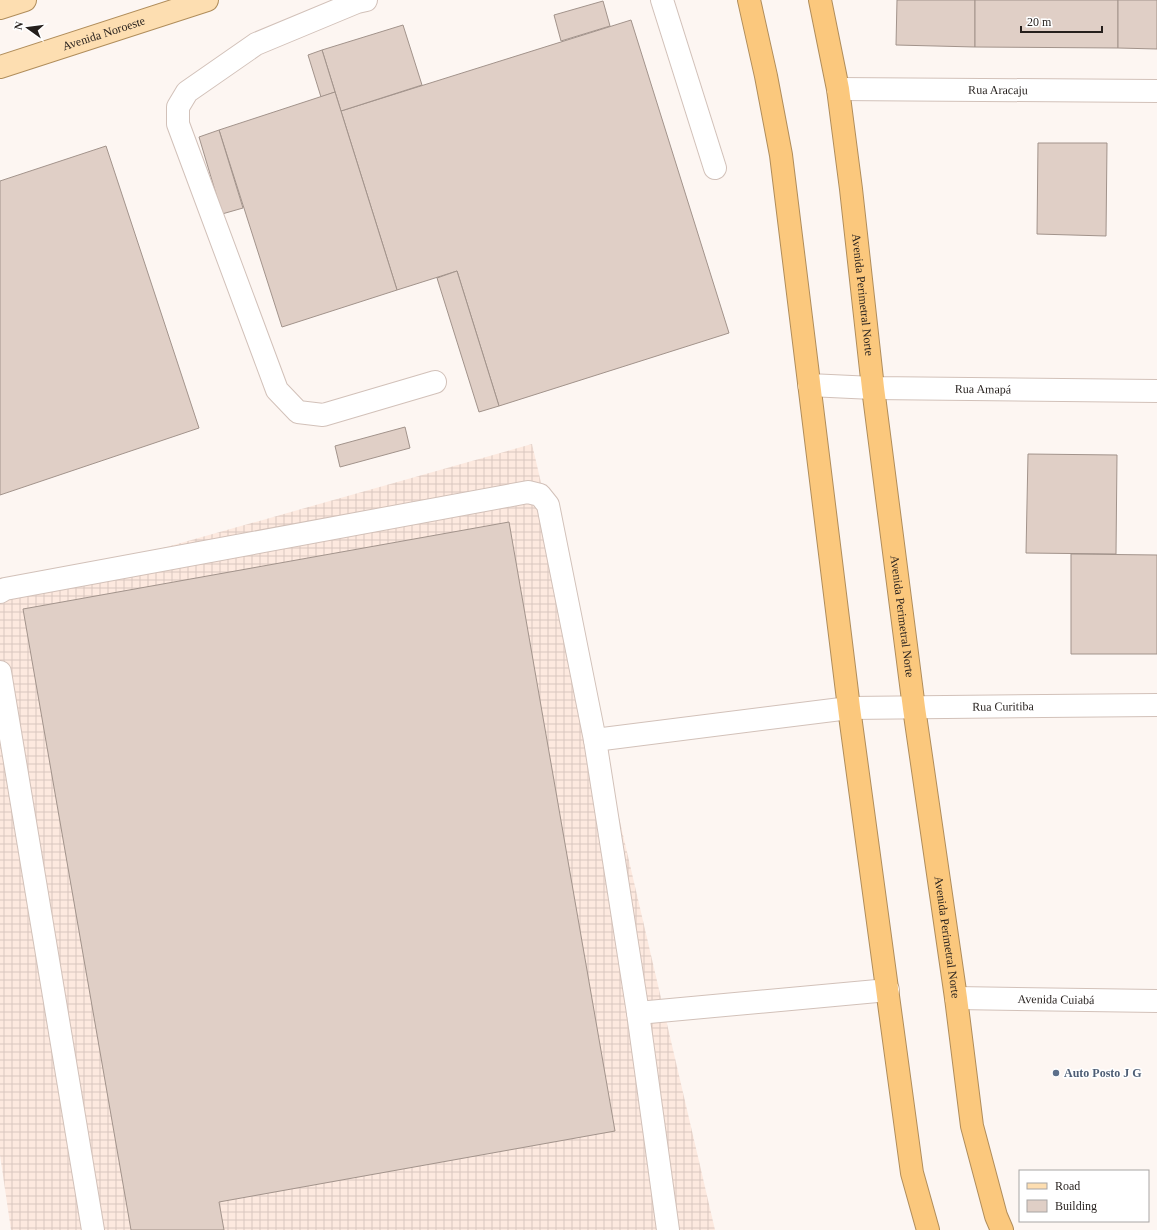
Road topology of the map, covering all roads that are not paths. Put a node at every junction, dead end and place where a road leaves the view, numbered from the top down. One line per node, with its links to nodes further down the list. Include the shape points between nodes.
1 (25, 0): 7 (main road)
2 (207, 0): 8 (main road, Avenida Noroeste)
3 (366, 0): 12 (street, via 256,44 187,92 178,107 178,124 277,390 298,412 323,415)
4 (662, 0): 11 (street)
5 (749, 0): 13 (highway, via 781,155)
6 (820, 0): 9 (highway, Avenida Perimetral Norte)
7 (0, 8)
8 (0, 67)
9 (838, 89): 10 (street, Rua Aracaju); 14 (highway, Avenida Perimetral Norte)
10 (1157, 91)
11 (715, 168)
12 (435, 382)
13 (809, 386): 14 (street, Rua Amapá); 19 (highway)
14 (873, 388): 15 (street, Rua Amapá); 20 (highway, Avenida Perimetral Norte)
15 (1157, 392)
16 (0, 592): 21 (street, via 5,588 528,492 540,495 548,505)
17 (0, 672): 26 (street)
18 (1157, 705): 20 (street, Rua Curitiba)
19 (849, 708): 20 (street, Rua Curitiba); 21 (street, Rua Curitiba); 22 (highway)
20 (914, 708): 23 (highway, Avenida Perimetral Norte)
21 (595, 740): 25 (street)
22 (888, 990): 25 (street); 28 (highway, via 912,1173)
23 (956, 998): 24 (street, Avenida Cuiabá); 29 (highway, Avenida Perimetral Norte, via 972,1126)
24 (1157, 1001)
25 (638, 1013): 27 (street)
26 (93, 1230)
27 (668, 1230)
28 (928, 1230)
29 (1002, 1230)

